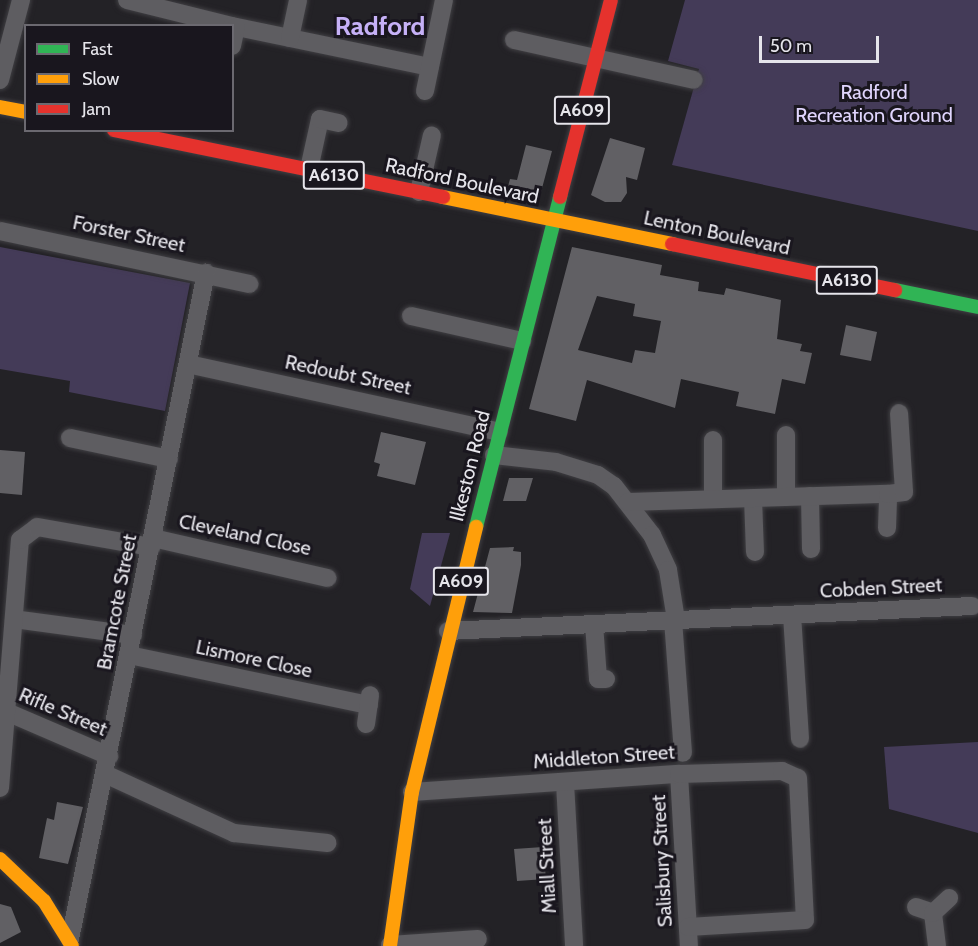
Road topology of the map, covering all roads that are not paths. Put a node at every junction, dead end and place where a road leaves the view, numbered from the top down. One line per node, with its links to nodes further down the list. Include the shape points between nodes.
1 (21, 0): 13 (street)
2 (127, 0): 6 (street)
3 (298, 0): 9 (street)
4 (444, 0): 12 (street)
5 (611, 0): 11 (main road, Ilkeston Road / A609)
6 (152, 3): 7 (street)
7 (227, 24)
8 (234, 26): 9 (street)
9 (290, 38): 12 (street)
10 (514, 40): 11 (street)
11 (597, 57): 14 (street); 25 (main road, Ilkeston Road / A609)
12 (430, 67): 15 (street)
13 (0, 80)
14 (694, 80)
15 (425, 91)
16 (0, 107): 17 (main road)
17 (24, 112)
18 (339, 123): 23 (street, via 320,119)
19 (124, 132): 22 (main road, Radford Boulevard / A6130)
20 (215, 132): 22 (street)
21 (432, 135): 24 (street)
22 (211, 150): 23 (main road, Radford Boulevard / A6130)
23 (309, 169): 24 (main road, Radford Boulevard / A6130)
24 (419, 192): 25 (main road, Radford Boulevard / A6130)
25 (554, 220): 29 (main road, Lenton Boulevard / A6130); 31 (main road, Ilkeston Road / A609)
26 (0, 231): 27 (street, Forster Street)
27 (206, 273): 28 (street, Forster Street); 32 (street, Bramcote Street)
28 (249, 284)
29 (978, 307)
30 (411, 316): 31 (street, via 449,333)
31 (522, 341): 34 (main road, Ilkeston Road / A609)
32 (188, 364): 34 (street, Redoubt Street); 39 (street, Bramcote Street)
33 (899, 413): 40 (street, via 904,492)
34 (499, 432): 38 (main road, Ilkeston Road / A609)
35 (786, 435): 42 (street)
36 (70, 438): 39 (street)
37 (712, 440): 44 (street)
38 (494, 455): 45 (street, via 582,469 614,486); 56 (main road, Ilkeston Road / A609)
39 (169, 459): 47 (street, Bramcote Street)
40 (888, 494): 41 (street); 46 (street)
41 (810, 496): 42 (street); 48 (street)
42 (786, 497): 43 (street)
43 (753, 498): 44 (street); 49 (street)
44 (713, 499): 45 (street)
45 (628, 502): 54 (street, via 652,535 668,570)
46 (887, 528)
47 (152, 542): 50 (street, Cleveland Close); 53 (street, Cleveland Close, via 37,527 29,530 20,540); 57 (street, Bramcote Street)
48 (811, 549)
49 (755, 552)
50 (327, 578)
51 (972, 606): 52 (street, Cobden Street)
52 (792, 615): 54 (street, Cobden Street); 62 (street)
53 (14, 620): 57 (street); 60 (street)
54 (674, 620): 55 (street, Cobden Street); 63 (street)
55 (594, 624): 56 (street, Cobden Street); 59 (street)
56 (448, 631): 68 (main road, Ilkeston Road / A609)
57 (133, 635): 58 (street, Bramcote Street)
58 (129, 655): 61 (street, Lismore Close, via 369,700); 64 (street, Bramcote Street)
59 (602, 679)
60 (3, 710): 64 (street, Rifle Street); 67 (street)
61 (366, 724)
62 (800, 739)
63 (683, 753)
64 (107, 765): 69 (street, Rifle Street, via 234,833); 74 (street, Bramcote Street)
65 (680, 774): 66 (street, Middleton Street); 72 (street, Salisbury Street); 72 (street, Middleton Street, via 782,771 798,778 805,920)
66 (565, 783): 68 (street, Middleton Street); 76 (street, Miall Street)
67 (0, 788)
68 (412, 792): 75 (main road, Ilkeston Road / A609)
69 (327, 843)
70 (0, 860): 74 (main road, via 44,901)
71 (949, 898): 78 (street, via 925,910)
72 (688, 927): 77 (street, Salisbury Street)
73 (478, 939): 75 (street)
74 (71, 943)
75 (390, 945)
76 (574, 946)
77 (689, 946)
78 (937, 946)

